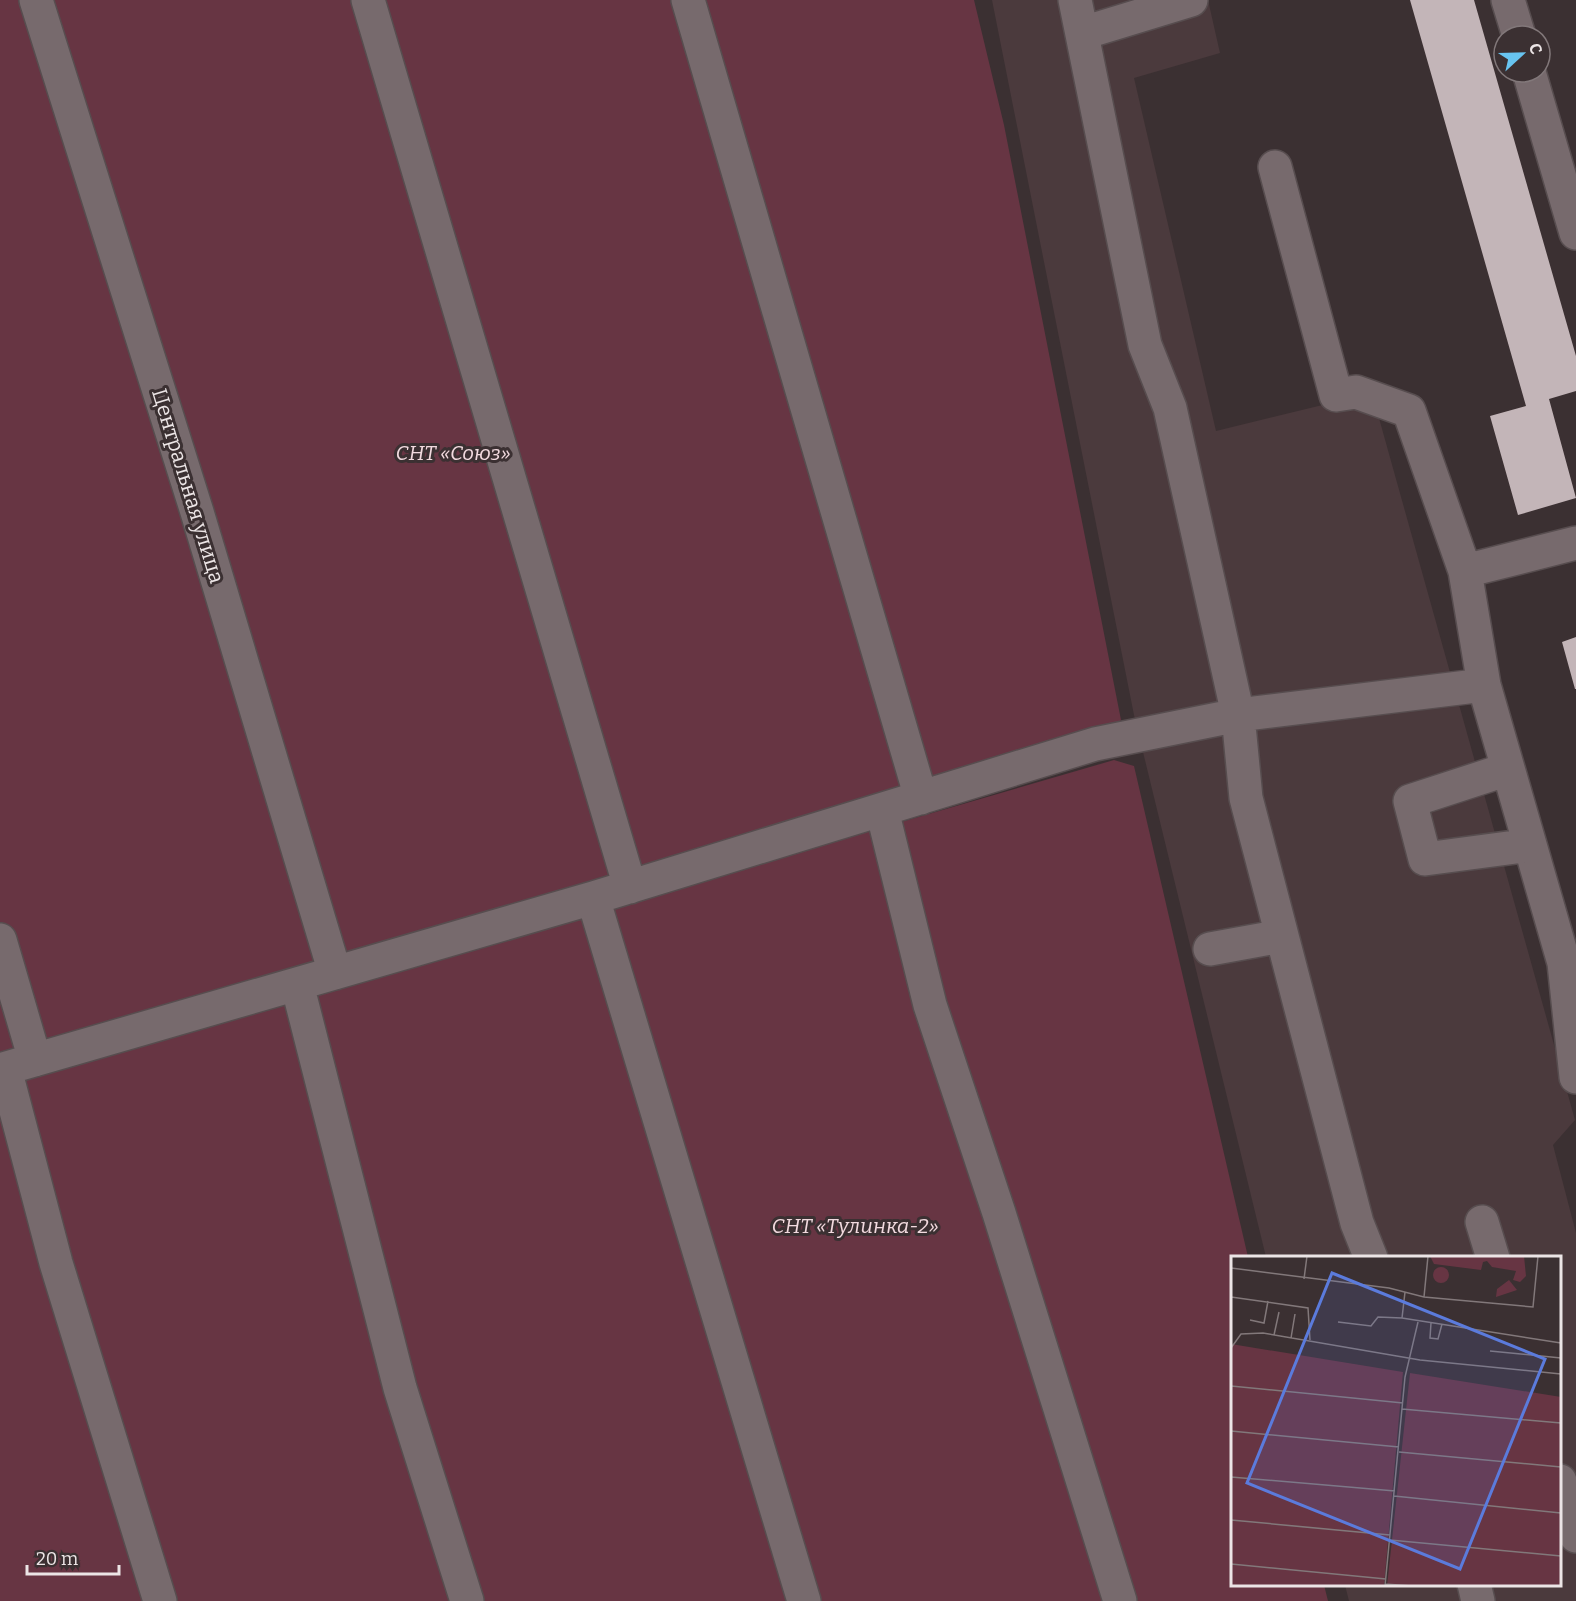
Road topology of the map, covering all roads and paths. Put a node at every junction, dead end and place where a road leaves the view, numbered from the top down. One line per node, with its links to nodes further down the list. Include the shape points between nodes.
1 (36, 0): 25 (lane, Центральная улица, via 197,512)
2 (368, 0): 20 (lane)
3 (688, 0): 17 (lane)
4 (1075, 0): 8 (lane)
5 (1191, 0): 8 (lane)
6 (1508, 0): 7 (lane)
7 (1515, 24)
8 (1083, 33): 15 (lane, via 1145,345 1170,408)
9 (1533, 84): 11 (lane)
10 (1275, 167): 13 (lane, via 1336,395 1356,392 1409,411)
11 (1576, 233)
12 (1576, 543): 13 (lane)
13 (1465, 571): 14 (lane)
14 (1484, 685): 15 (lane); 16 (lane)
15 (1238, 715): 17 (lane, via 1095,744); 22 (lane, via 1246,798)
16 (1508, 769): 19 (lane); 19 (lane, via 1410,801 1425,859)
17 (921, 798): 18 (lane)
18 (882, 810): 20 (lane); 38 (lane, via 930,1005)
19 (1530, 845): 28 (lane, via 1564,963)
20 (630, 887): 21 (lane)
21 (593, 898): 25 (lane); 37 (lane)
22 (1282, 936): 24 (lane); 30 (lane, via 1357,1223)
23 (0, 940): 27 (lane)
24 (1210, 949)
25 (334, 973): 26 (lane)
26 (297, 984): 27 (lane); 36 (lane, via 400,1388)
27 (13, 1066): 35 (lane, via 56,1263)
28 (1576, 1077)
29 (1482, 1222): 31 (lane)
30 (1371, 1256)
31 (1493, 1256)
32 (1561, 1484): 33 (lane)
33 (1576, 1536)
34 (1474, 1586): 39 (lane)
35 (160, 1601)
36 (467, 1601)
37 (804, 1601)
38 (1120, 1601)
39 (1478, 1601)

